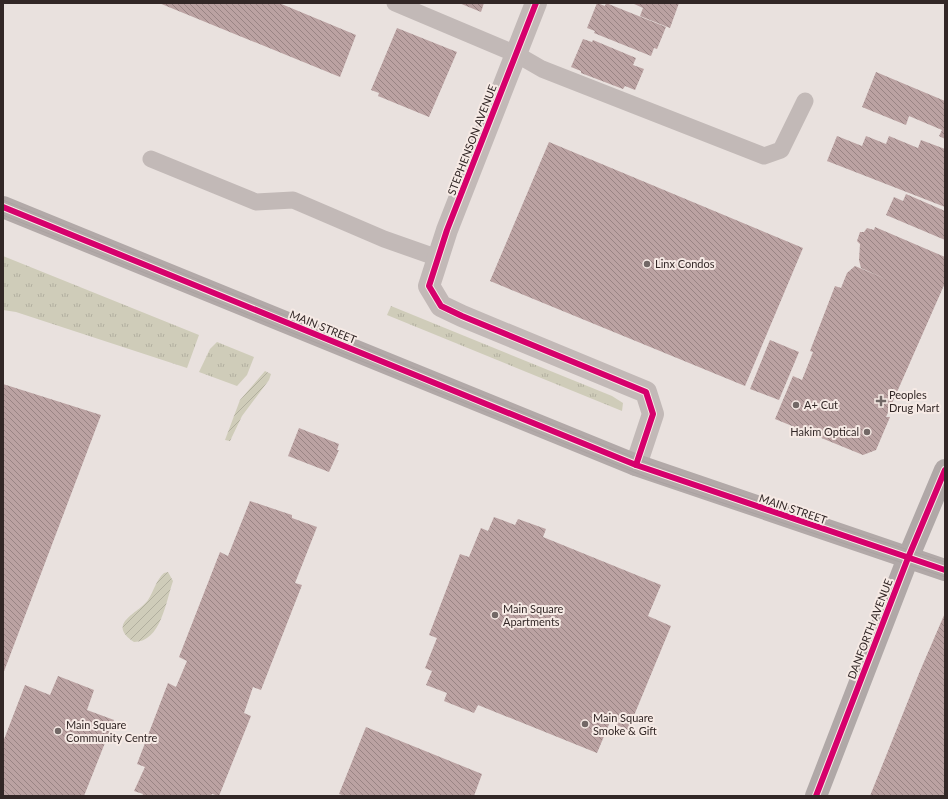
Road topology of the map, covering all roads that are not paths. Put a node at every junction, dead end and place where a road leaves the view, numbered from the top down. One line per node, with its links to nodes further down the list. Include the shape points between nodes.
1 (395, 3): 3 (lane)
2 (536, 3): 3 (street, STEPHENSON AVENUE)
3 (516, 54): 4 (lane, via 542,69 764,156 781,150); 7 (street, STEPHENSON AVENUE)
4 (805, 101)
5 (151, 159): 7 (lane, via 256,202 292,200 384,239)
6 (3, 207): 8 (street, MAIN STREET)
7 (438, 258): 8 (street, STEPHENSON AVENUE, via 429,286 441,306 646,392 653,414)
8 (636, 465): 10 (street, MAIN STREET)
9 (945, 470): 10 (main road, DANFORTH AVENUE)
10 (908, 558): 11 (street, MAIN STREET); 12 (main road, DANFORTH AVENUE)
11 (945, 570)
12 (816, 796)

